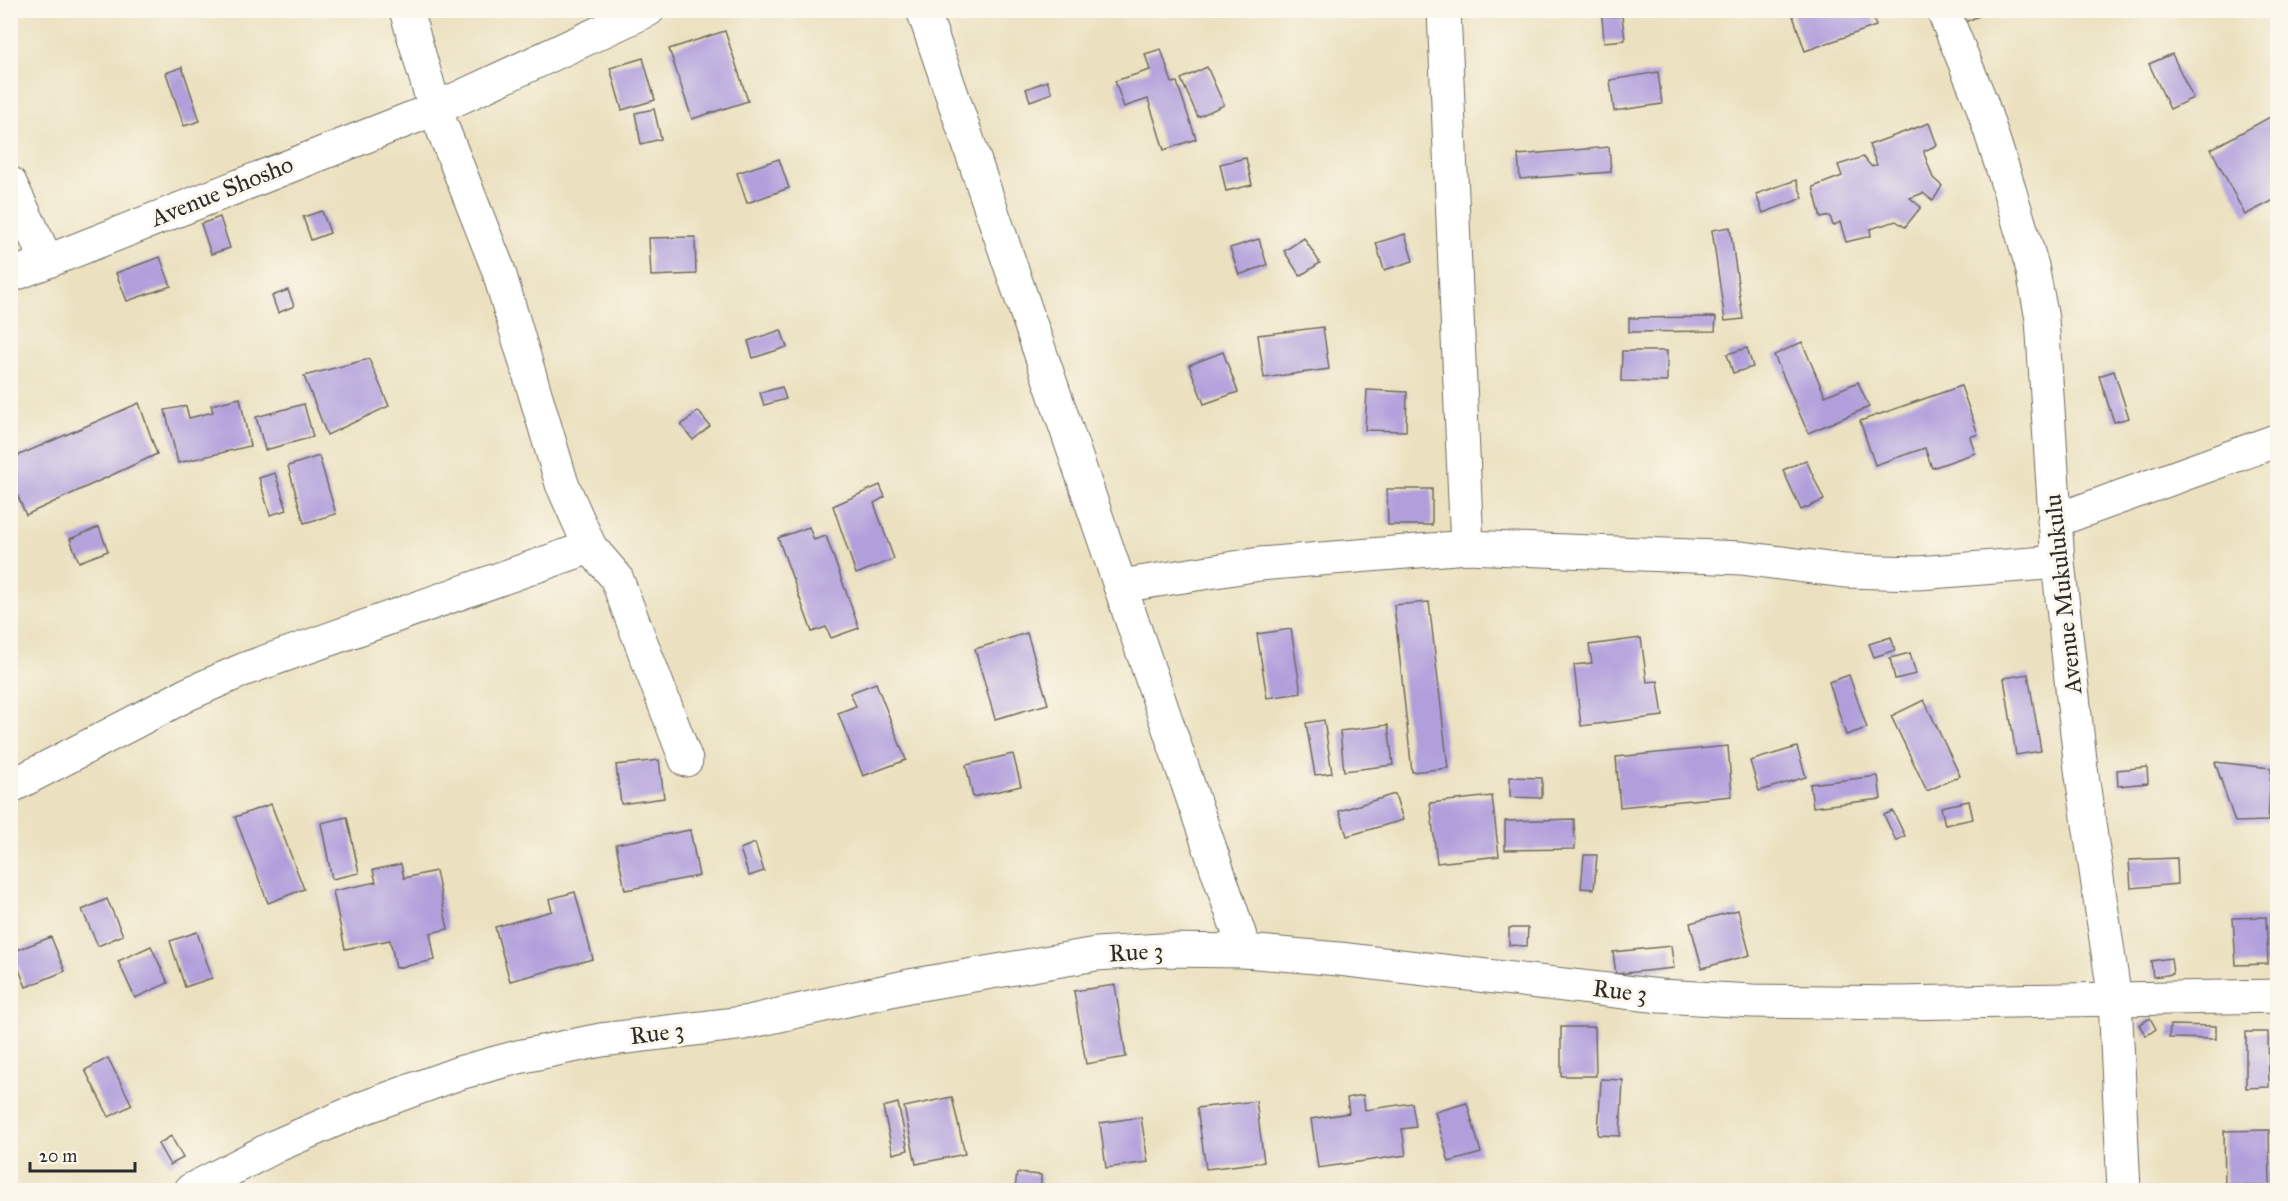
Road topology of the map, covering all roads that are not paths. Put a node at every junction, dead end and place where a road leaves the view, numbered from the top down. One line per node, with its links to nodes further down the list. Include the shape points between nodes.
1 (406, 10): 6 (street)
2 (648, 10): 6 (street, Avenue Shosho)
3 (923, 10): 15 (street)
4 (1444, 10): 13 (street)
5 (1943, 10): 11 (street, Avenue Mukulukulu, via 1981,102 2032,266 2042,319)
6 (435, 109): 8 (street, Avenue Shosho); 12 (street, via 498,268 562,484)
7 (10, 183): 8 (street)
8 (47, 261): 9 (street, Avenue Shosho)
9 (10, 276)
10 (2277, 440): 11 (street)
11 (2054, 521): 14 (street, Avenue Mukulukulu)
12 (590, 547): 16 (street, via 616,577); 17 (street, via 245,669 188,694)
13 (1467, 547): 14 (street, via 1741,558 1845,571 1918,573); 15 (street, via 1260,564)
14 (2058, 562): 20 (street, Avenue Mukulukulu)
15 (1120, 586): 18 (street)
16 (686, 760)
17 (10, 787)
18 (1245, 951): 20 (street, Rue 3, via 1704,999 1899,1003); 21 (street, Rue 3, via 1096,954 909,986 744,1023 601,1040 518,1056 363,1108 276,1146)
19 (2277, 996): 20 (street, Rue 3)
20 (2115, 1000): 22 (street, Avenue Mukulukulu)
21 (191, 1191)
22 (2124, 1191)

